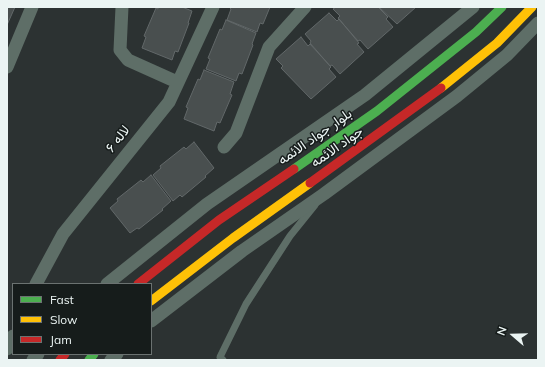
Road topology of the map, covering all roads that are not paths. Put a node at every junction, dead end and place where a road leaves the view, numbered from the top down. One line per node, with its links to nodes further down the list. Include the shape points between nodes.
1 (32, 7): 9 (street)
2 (122, 7): 10 (street, via 120,50 128,60)
3 (213, 7): 10 (street, لاله ۶)
4 (305, 7): 11 (street, via 269,47 236,133)
5 (473, 7): 14 (street, via 365,95 207,204)
6 (502, 7): 15 (street, بلوار جواد الائمه, via 476,32 377,111 219,220)
7 (532, 7): 16 (street, جواد الائمه, via 497,43 447,84 233,238)
8 (538, 23): 12 (street, via 507,55 456,96)
9 (7, 67)
10 (177, 82): 13 (street, لاله ۶, via 169,102 63,234)
11 (224, 147)
12 (324, 194): 17 (street, via 242,251); 20 (lane, via 290,236 250,298)
13 (37, 283)
14 (108, 283)
15 (139, 283)
16 (152, 301)
17 (152, 320)
18 (12, 338): 19 (street)
19 (7, 348)
20 (220, 359)

